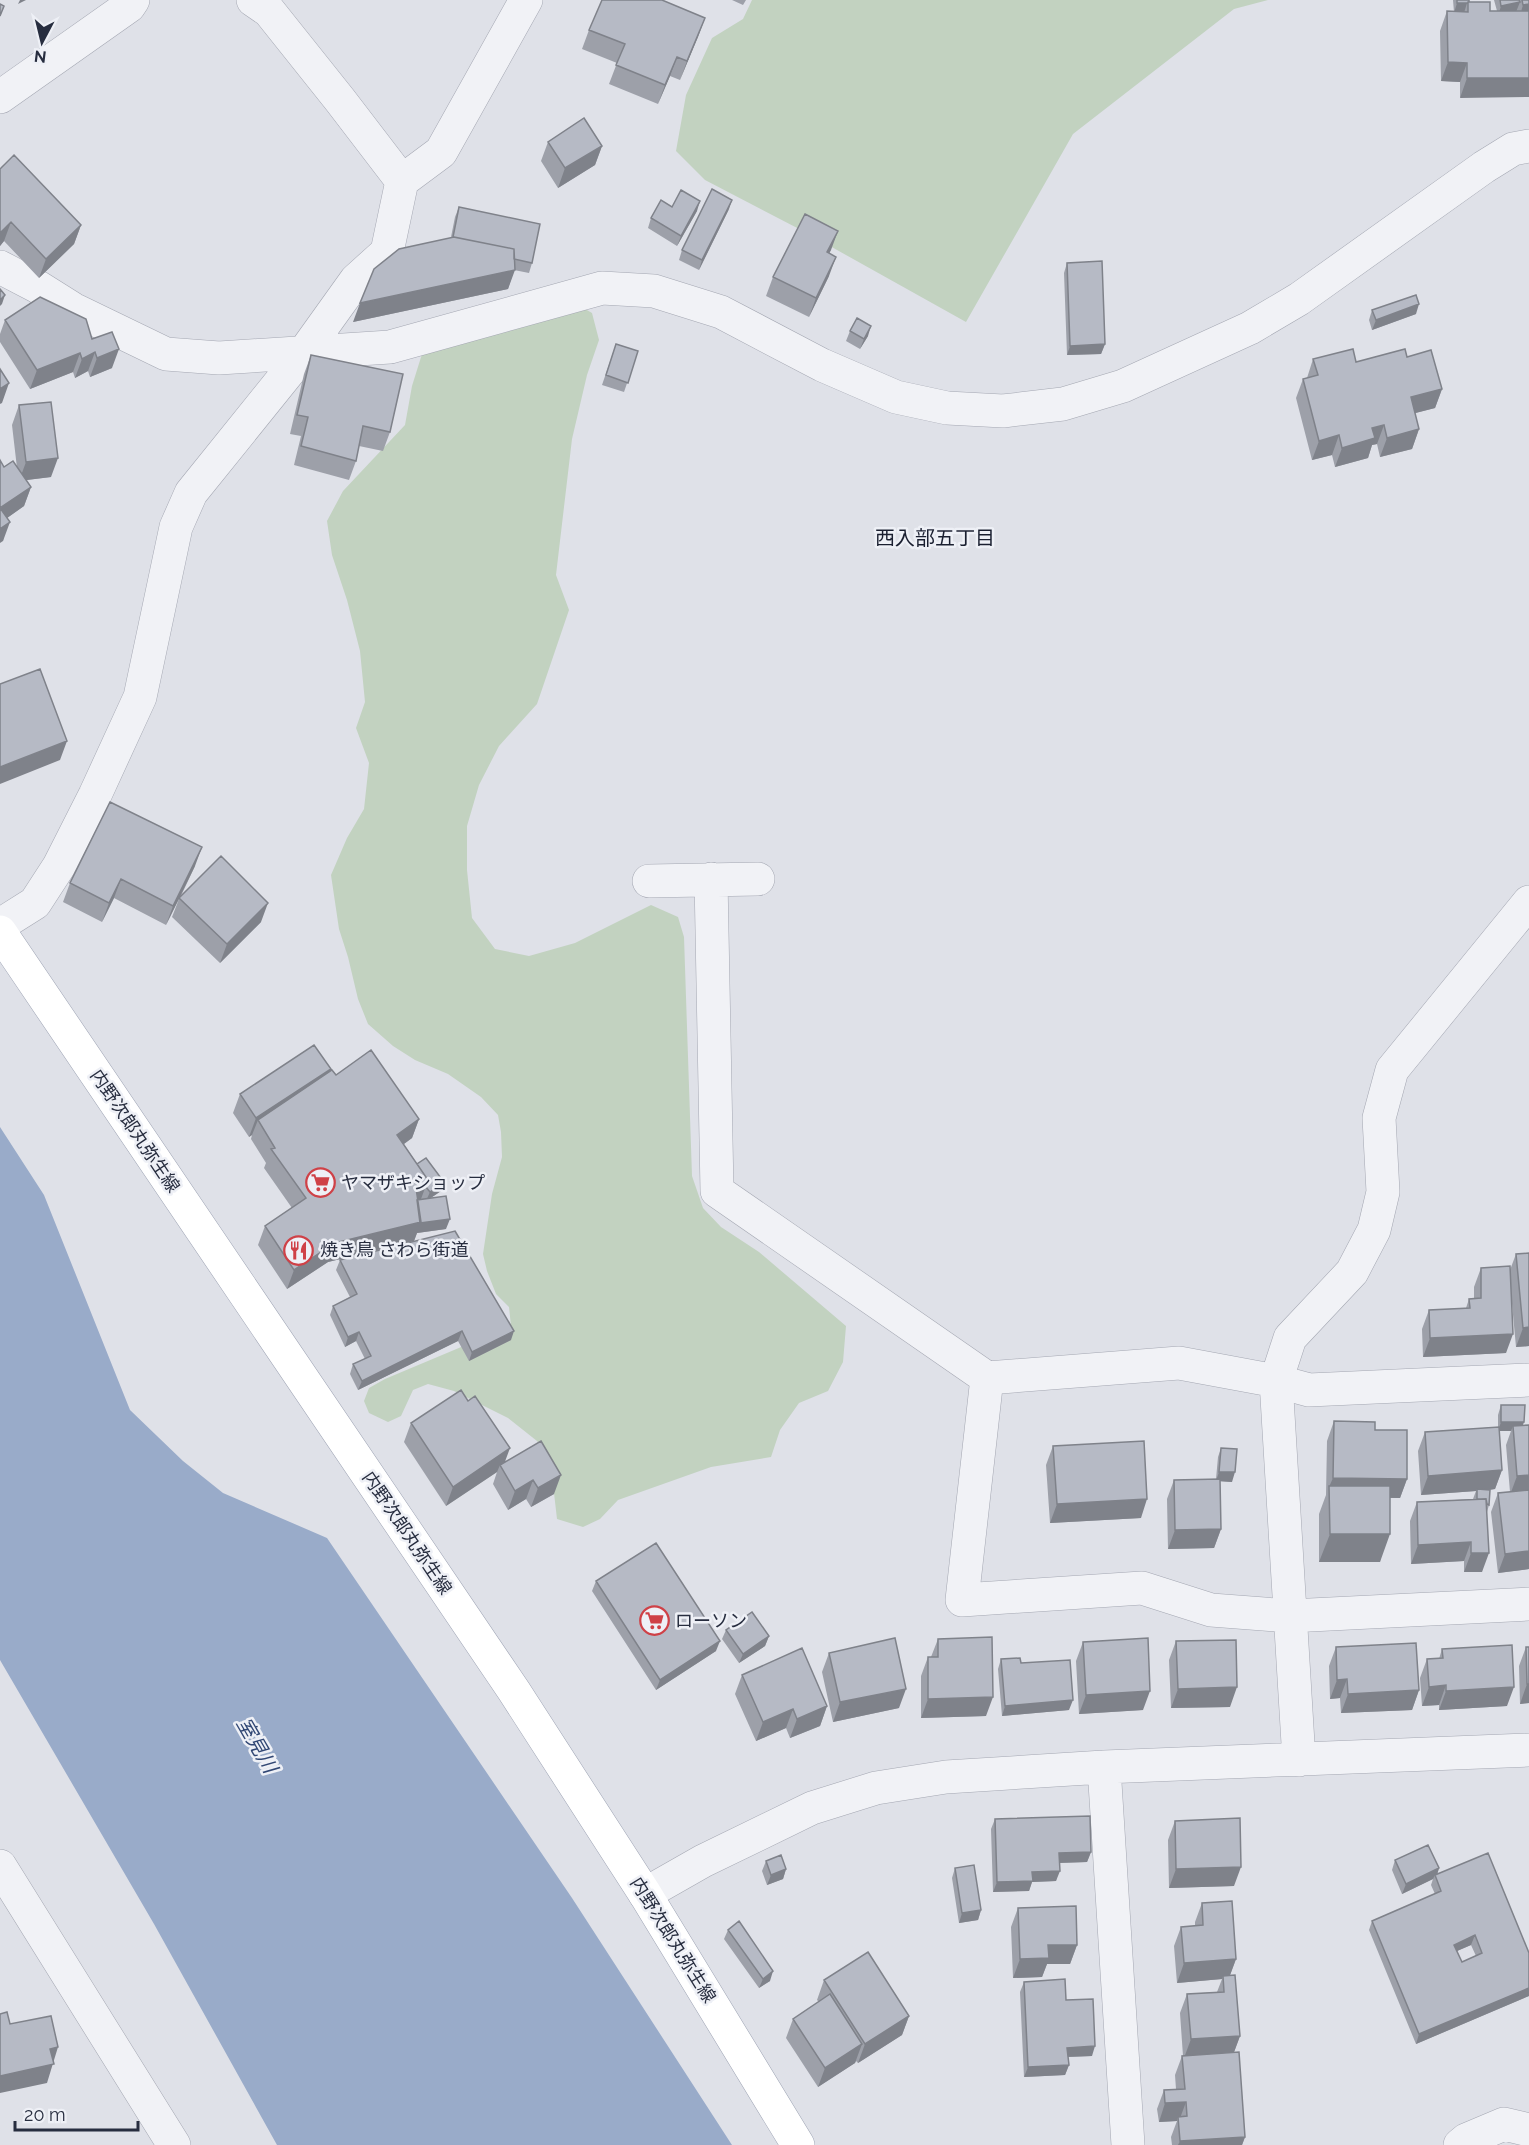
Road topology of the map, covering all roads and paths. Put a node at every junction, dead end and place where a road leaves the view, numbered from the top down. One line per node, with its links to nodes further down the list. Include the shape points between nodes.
1 (133, 0): 4 (street)
2 (253, 0): 6 (street, via 269,11)
3 (526, 0): 6 (street, via 441,152)
4 (0, 97)
5 (1529, 146): 8 (street, via 1484,166 1299,298 1250,328 1123,386 1063,404 1003,411 947,408 896,397 822,365 721,312 654,291 602,288 390,347)
6 (402, 182): 8 (street, via 387,252 356,280)
7 (0, 267): 8 (street, via 73,309 166,354 219,358)
8 (303, 354): 13 (street, via 191,493 176,527 140,697 59,866 35,903)
9 (711, 879): 10 (street); 11 (street); 15 (street, via 717,1191)
10 (758, 879)
11 (649, 881)
12 (1529, 902): 17 (street, via 1392,1070 1379,1118 1383,1192 1374,1230 1352,1272 1290,1338)
13 (0, 925)
14 (0, 932): 24 (main road, 内野次郎丸弥生線, via 514,1691)
15 (987, 1378): 17 (street, via 1179,1363); 19 (street, via 962,1600 1142,1588 1211,1610)
16 (1529, 1380): 17 (street, via 1309,1390)
17 (1276, 1381): 19 (street)
18 (1529, 1604): 19 (street)
19 (1290, 1616): 21 (street)
20 (1529, 1750): 21 (street)
21 (1299, 1760): 22 (street)
22 (1104, 1767): 24 (street, via 946,1777 876,1788 812,1808); 28 (street)
23 (0, 1866): 26 (street)
24 (645, 1894): 27 (main road, 内野次郎丸弥生線)
25 (1529, 2130): 29 (street, via 1504,2124)
26 (174, 2145)
27 (798, 2145)
28 (1128, 2145)
29 (1460, 2145)

